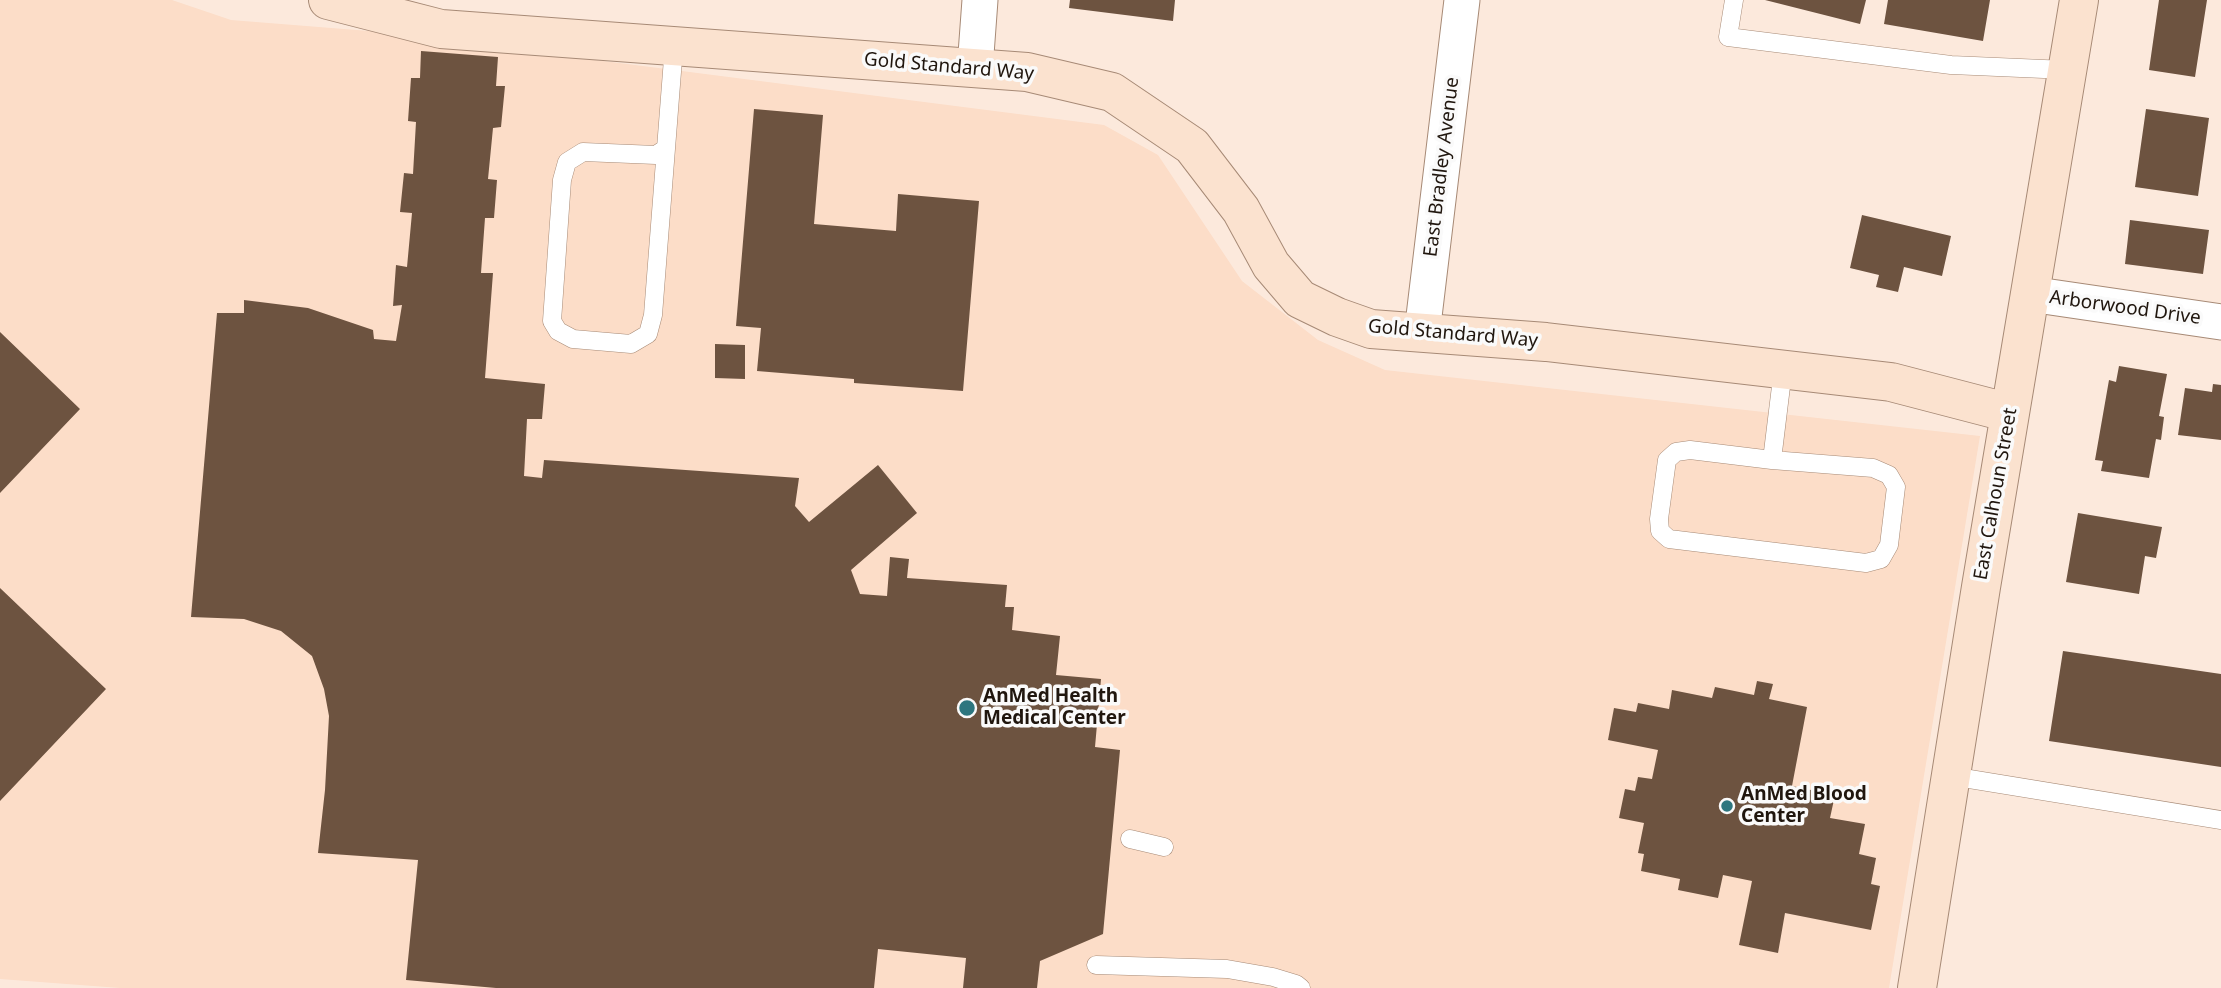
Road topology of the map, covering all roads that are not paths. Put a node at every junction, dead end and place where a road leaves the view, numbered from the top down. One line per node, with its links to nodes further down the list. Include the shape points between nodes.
1 (328, 0): 6 (street, Gold Standard Way, via 441,29)
2 (980, 0): 7 (street)
3 (1462, 0): 12 (street, East Bradley Avenue)
4 (1734, 0): 8 (lane, via 1728,37 1951,65)
5 (2079, 0): 8 (street, East Calhoun Street)
6 (674, 46): 7 (street, Gold Standard Way); 9 (lane)
7 (975, 68): 12 (street, Gold Standard Way, via 1027,72 1112,92 1192,146 1241,210 1271,265 1300,299 1371,329)
8 (2067, 69): 10 (street, East Calhoun Street)
9 (666, 148): 9 (lane, via 656,155 583,152 568,162 562,180 552,321 558,331 573,339 631,344 648,334)
10 (2030, 295): 11 (street, Arborwood Drive); 14 (street, East Calhoun Street)
11 (2221, 322)
12 (1422, 333): 13 (street, Gold Standard Way, via 1546,342)
13 (1783, 370): 14 (street, Gold Standard Way, via 1891,382); 15 (lane)
14 (2010, 413): 16 (street, East Calhoun Street)
15 (1772, 460): 15 (lane, via 1676,452 1667,460 1664,472 1660,531 1669,540 1685,543 1866,564 1881,559 1889,545 1896,487 1889,475 1873,468)
16 (1951, 776): 17 (lane); 22 (street, East Calhoun Street)
17 (2221, 820)
18 (1130, 839): 19 (lane)
19 (1164, 847)
20 (1096, 965): 21 (lane, via 1227,969 1273,976)
21 (1301, 988)
22 (1917, 988)

